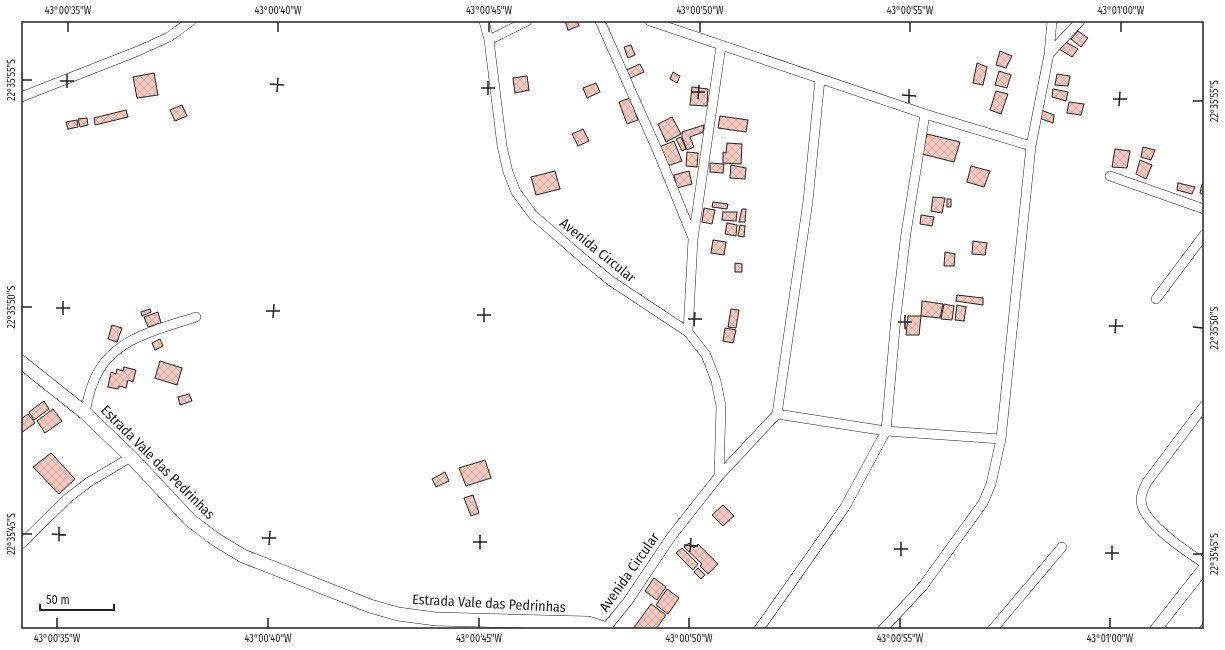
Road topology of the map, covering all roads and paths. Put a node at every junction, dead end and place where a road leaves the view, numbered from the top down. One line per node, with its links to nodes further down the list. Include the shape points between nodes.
1 (191, 21): 12 (street, via 169,37 138,51)
2 (484, 21): 8 (street, Avenida Circular)
3 (527, 21): 8 (street)
4 (600, 21): 18 (street, via 660,154)
5 (650, 21): 9 (street)
6 (1052, 21): 10 (street)
7 (1080, 21): 10 (street)
8 (489, 40): 21 (street, Avenida Circular, via 502,146 516,192 533,215 606,277)
9 (721, 46): 11 (street); 18 (street)
10 (1049, 54): 14 (street)
11 (820, 79): 13 (street); 25 (street, via 808,201)
12 (21, 97)
13 (925, 114): 14 (street); 26 (street, via 906,233)
14 (1030, 146): 27 (street)
15 (1110, 176): 16 (street)
16 (1204, 209)
17 (1204, 235): 19 (street)
18 (693, 239): 21 (street)
19 (1156, 298)
20 (196, 317): 24 (street, via 140,335 121,346 99,369 92,383)
21 (688, 332): 29 (street, Avenida Circular, via 706,355 716,381 721,406)
22 (21, 362): 24 (main road, Estrada Vale das Pedrinhas)
23 (1204, 406): 32 (street, via 1147,482 1142,491 1141,501 1145,513 1166,535)
24 (85, 413): 28 (main road, Estrada Vale das Pedrinhas)
25 (777, 414): 26 (street); 29 (street, Avenida Circular)
26 (886, 432): 27 (street); 35 (street, via 845,507)
27 (1001, 438): 36 (street, via 991,484 983,503 923,586)
28 (131, 457): 30 (street, via 68,498); 34 (main road, Estrada Vale das Pedrinhas, via 190,520 215,539 243,556 370,606 398,614 436,619 588,623)
29 (719, 476): 34 (street, Avenida Circular, via 670,537)
30 (21, 544)
31 (1062, 547): 37 (street)
32 (1204, 563)
33 (1204, 568): 38 (street)
34 (607, 629)
35 (759, 629)
36 (883, 629)
37 (993, 629)
38 (1156, 629)

